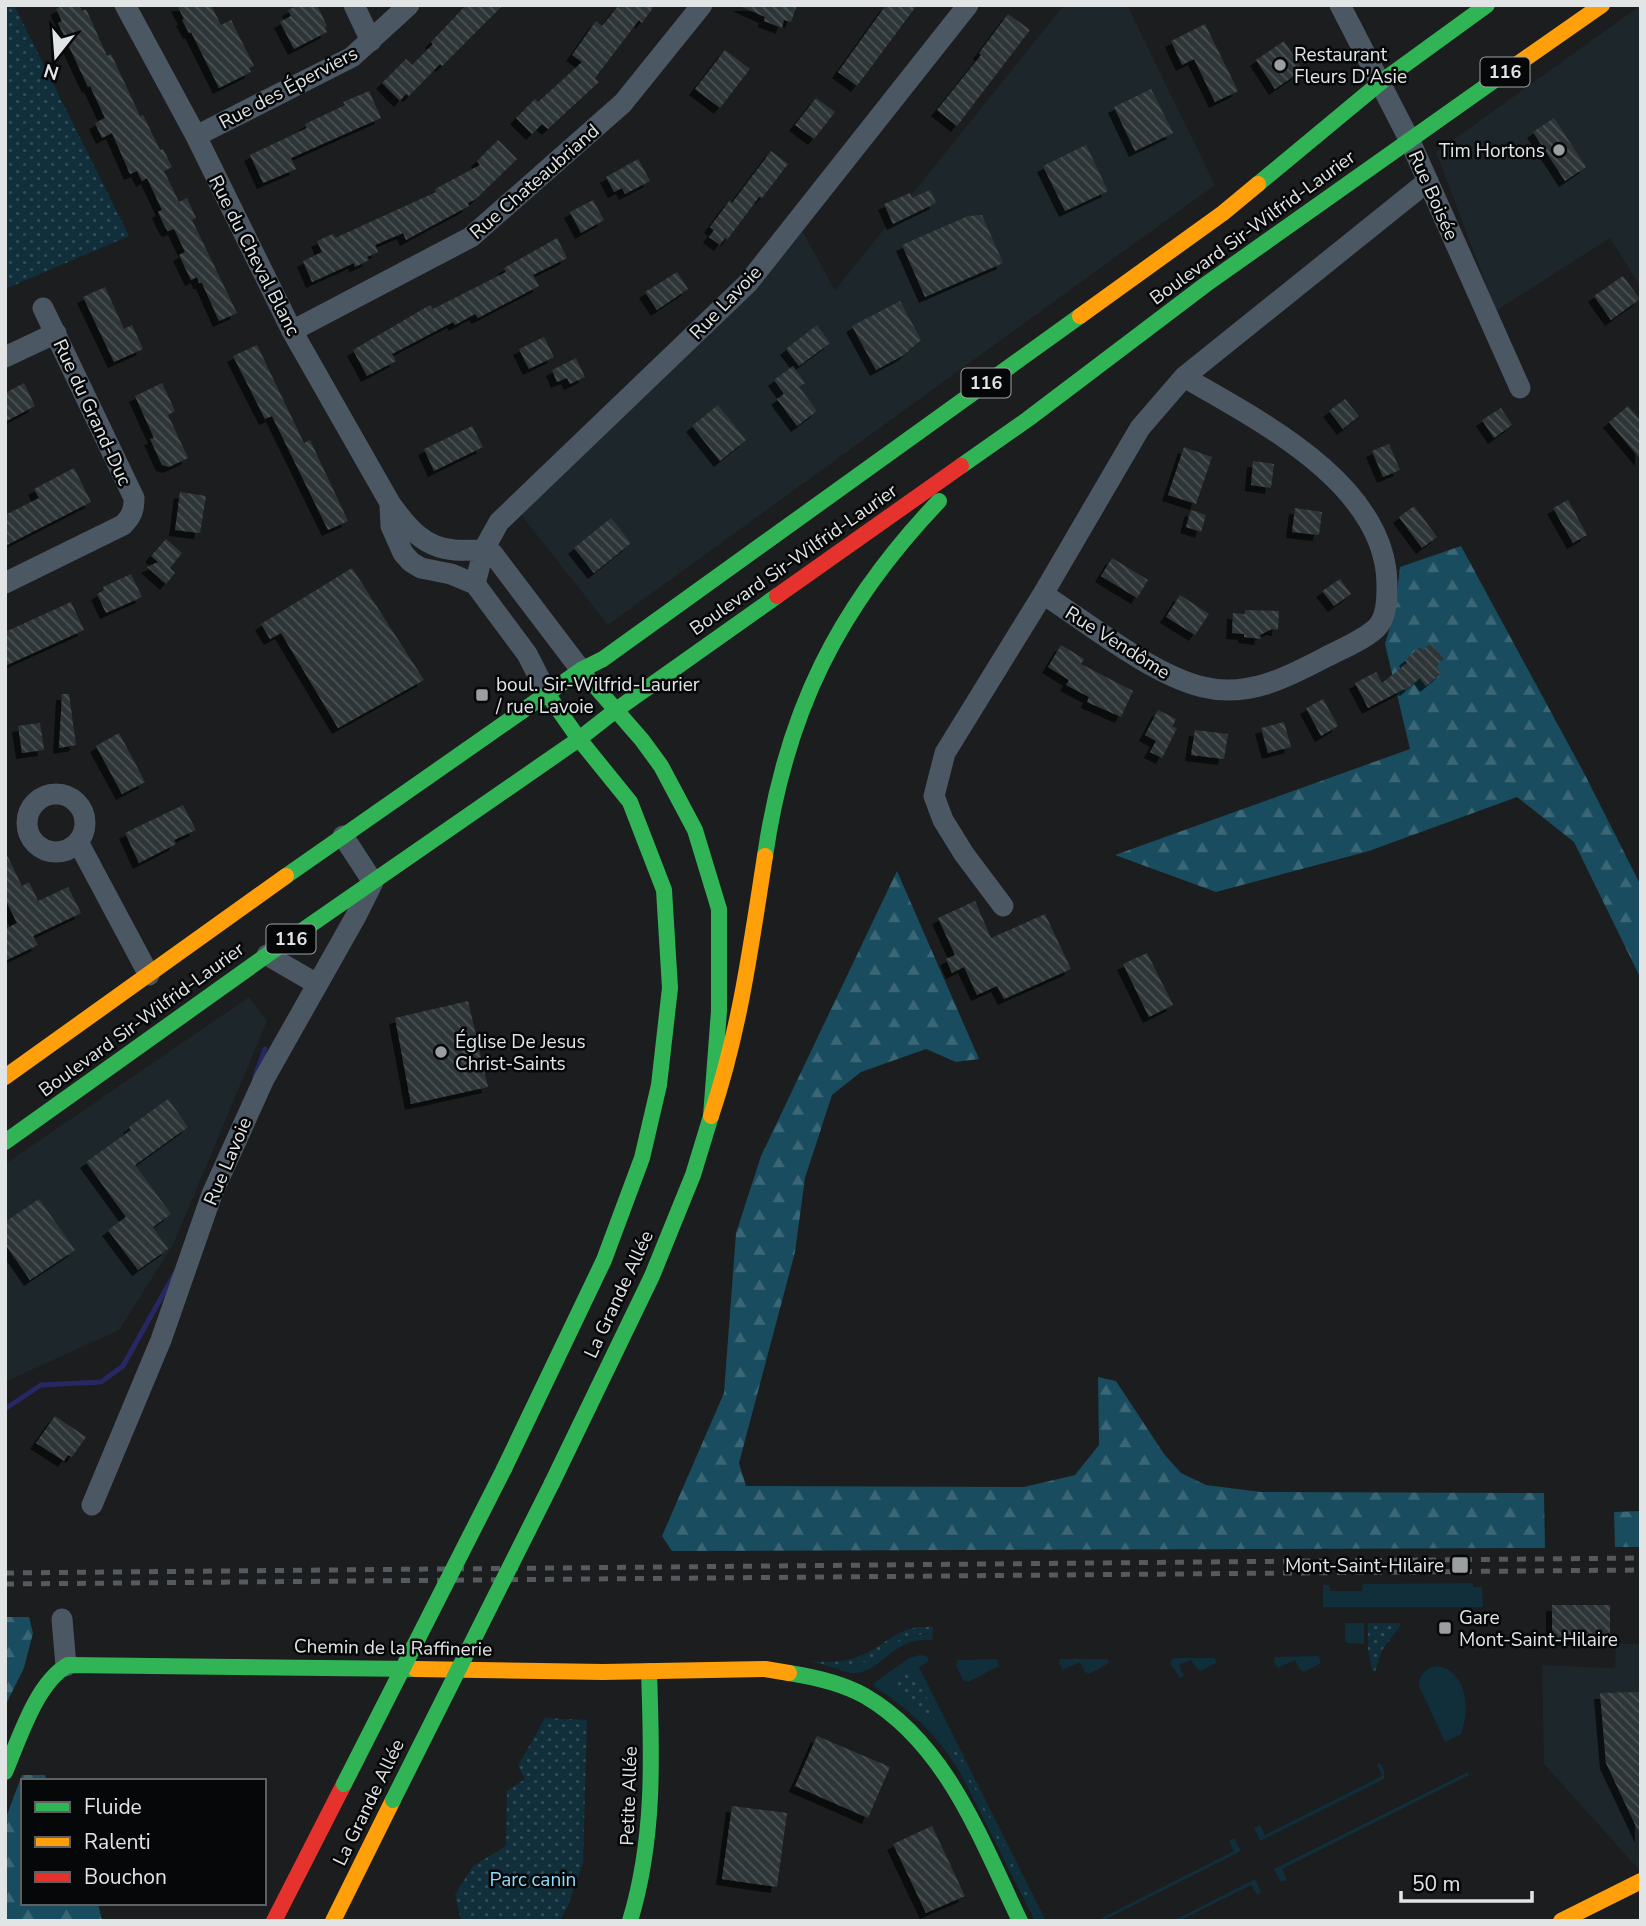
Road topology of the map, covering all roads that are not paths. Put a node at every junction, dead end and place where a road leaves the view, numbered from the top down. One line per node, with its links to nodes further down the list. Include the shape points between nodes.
1 (125, 5): 11 (street, Rue du Cheval Blanc)
2 (354, 5): 9 (street)
3 (409, 5): 9 (street, Rue des Éperviers)
4 (702, 5): 15 (street, Rue Chateaubriand, via 623,103 471,237)
5 (968, 5): 22 (street, Rue Lavoie, via 748,283 514,506)
6 (1340, 5): 10 (street, Rue Boisée)
7 (1487, 5): 10 (main road, Boulevard Sir-Wilfrid-Laurier / 116)
8 (1601, 6): 12 (main road, Boulevard Sir-Wilfrid-Laurier / 116)
9 (371, 41): 11 (street, Rue des Éperviers, via 352,57)
10 (1381, 82): 12 (street, Rue Boisée); 26 (main road, Boulevard Sir-Wilfrid-Laurier / 116, via 1223,212 603,659)
11 (196, 136): 15 (street, Rue du Cheval Blanc)
12 (1409, 139): 13 (street, Rue Boisée); 20 (main road, Boulevard Sir-Wilfrid-Laurier / 116)
13 (1428, 181): 18 (street); 19 (street, Rue Boisée)
14 (43, 308): 16 (street, Rue du Grand-Duc)
15 (292, 331): 21 (street, Rue du Cheval Blanc)
16 (56, 333): 17 (street); 23 (street, Rue du Grand-Duc, via 134,498 134,509 123,524)
17 (5, 357)
18 (1184, 377): 25 (street, via 1140,428); 25 (street, Rue Vendôme, via 1269,426 1328,471 1364,513 1387,568 1384,613 1378,625 1300,670 1238,692 1204,688 1171,676)
19 (1520, 388)
20 (1027, 419): 28 (main road, Boulevard Sir-Wilfrid-Laurier / 116); 38 (main road, via 910,530 871,580 832,643 803,703 771,825 733,1050)
21 (390, 503): 22 (street, Rue du Cheval Blanc, via 406,526 436,547); 24 (street, Rue du Cheval Blanc, via 391,526 411,562)
22 (484, 550): 24 (street, Rue Lavoie); 26 (street, via 502,563)
23 (5, 583)
24 (475, 584): 27 (street, via 527,654)
25 (1043, 594): 33 (street, via 946,753 934,796 964,854)
26 (581, 670): 27 (main road, Boulevard Sir-Wilfrid-Laurier / 116); 28 (main road, La Grande Allée)
27 (548, 695): 29 (main road, La Grande Allée); 30 (main road, Boulevard Sir-Wilfrid-Laurier / 116)
28 (616, 710): 29 (main road, Boulevard Sir-Wilfrid-Laurier / 116); 38 (main road, La Grande Allée, via 661,766 695,830 719,909 719,1011)
29 (579, 739): 32 (main road, Boulevard Sir-Wilfrid-Laurier / 116); 46 (main road, La Grande Allée, bridge, via 630,802 664,890 670,988 659,1084 642,1158 604,1260 504,1469)
30 (343, 836): 32 (street); 35 (main road, Boulevard Sir-Wilfrid-Laurier / 116)
31 (78, 842): 35 (street)
32 (373, 882): 34 (main road, Boulevard Sir-Wilfrid-Laurier / 116); 36 (street, Rue Lavoie)
33 (1003, 906)
34 (267, 955): 36 (street); 39 (main road, Boulevard Sir-Wilfrid-Laurier / 116)
35 (149, 975): 37 (main road, Boulevard Sir-Wilfrid-Laurier / 116)
36 (317, 984): 40 (street, Rue Lavoie, via 264,1079 212,1194 161,1340)
37 (5, 1077)
38 (711, 1116): 47 (main road, La Grande Allée, bridge, via 693,1175 652,1276)
39 (5, 1142)
40 (92, 1505)
41 (62, 1619): 42 (street)
42 (66, 1666): 43 (main road, Chemin de la Raffinerie); 44 (main road, via 39,1696)
43 (649, 1671): 48 (main road, Petite Allée, via 653,1785 646,1867); 49 (main road, Chemin de la Raffinerie, via 777,1670 841,1684 879,1704 902,1721 949,1779)
44 (5, 1772)
45 (1636, 1888): 50 (main road)
46 (274, 1921)
47 (333, 1921)
48 (630, 1921)
49 (1020, 1921)
50 (1561, 1921)

